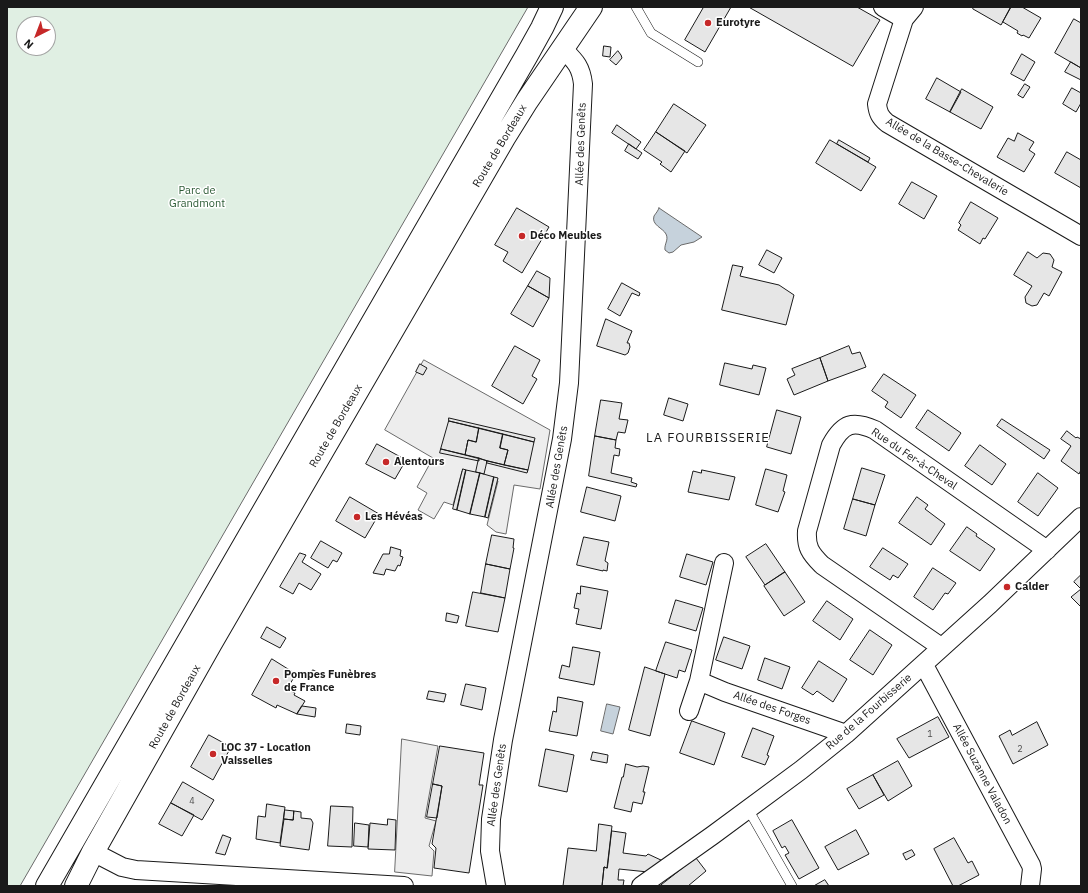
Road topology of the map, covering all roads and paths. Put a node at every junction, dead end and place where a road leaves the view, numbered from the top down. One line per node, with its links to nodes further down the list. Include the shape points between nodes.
1 (636, 7): 7 (lane, via 651,33)
2 (883, 7): 5 (street, Allée de la Basse-Chevalerie)
3 (552, 9): 19 (main road, Route de Bordeaux)
4 (586, 12): 6 (main road, Route de Bordeaux)
5 (909, 13): 8 (street, Allée de la Basse-Chevalerie, via 877,104 881,117 887,123)
6 (563, 49): 18 (main road, Route de Bordeaux, via 504,138 344,411); 22 (street, Allée des Genêts, via 578,64 583,84 569,383 564,430 503,740 491,819 490,851)
7 (698, 62)
8 (1081, 236)
9 (1081, 517): 10 (street, Rue de la Fourbisserie)
10 (1047, 550): 12 (street, Rue de la Fourbisserie); 12 (street, Rue du Fer-à-Cheval, via 875,430 862,424 848,426 838,432 831,445 806,542 822,565)
11 (724, 563): 14 (street)
12 (941, 647): 13 (street, Rue de la Fourbisserie)
13 (924, 665): 16 (street, Rue de la Fourbisserie); 25 (street, Allée Suzanne Valadon, via 1031,865)
14 (699, 682): 15 (street); 16 (street, Allée des Forges)
15 (689, 711)
16 (846, 734): 17 (street, Rue de la Fourbisserie)
17 (748, 809): 23 (street, Rue de la Fourbisserie); 24 (lane)
18 (93, 852): 20 (main road, Route de Bordeaux); 21 (street, via 122,867 136,870)
19 (47, 886)
20 (76, 886)
21 (404, 886)
22 (496, 886)
23 (640, 886)
24 (792, 886)
25 (1030, 886)

